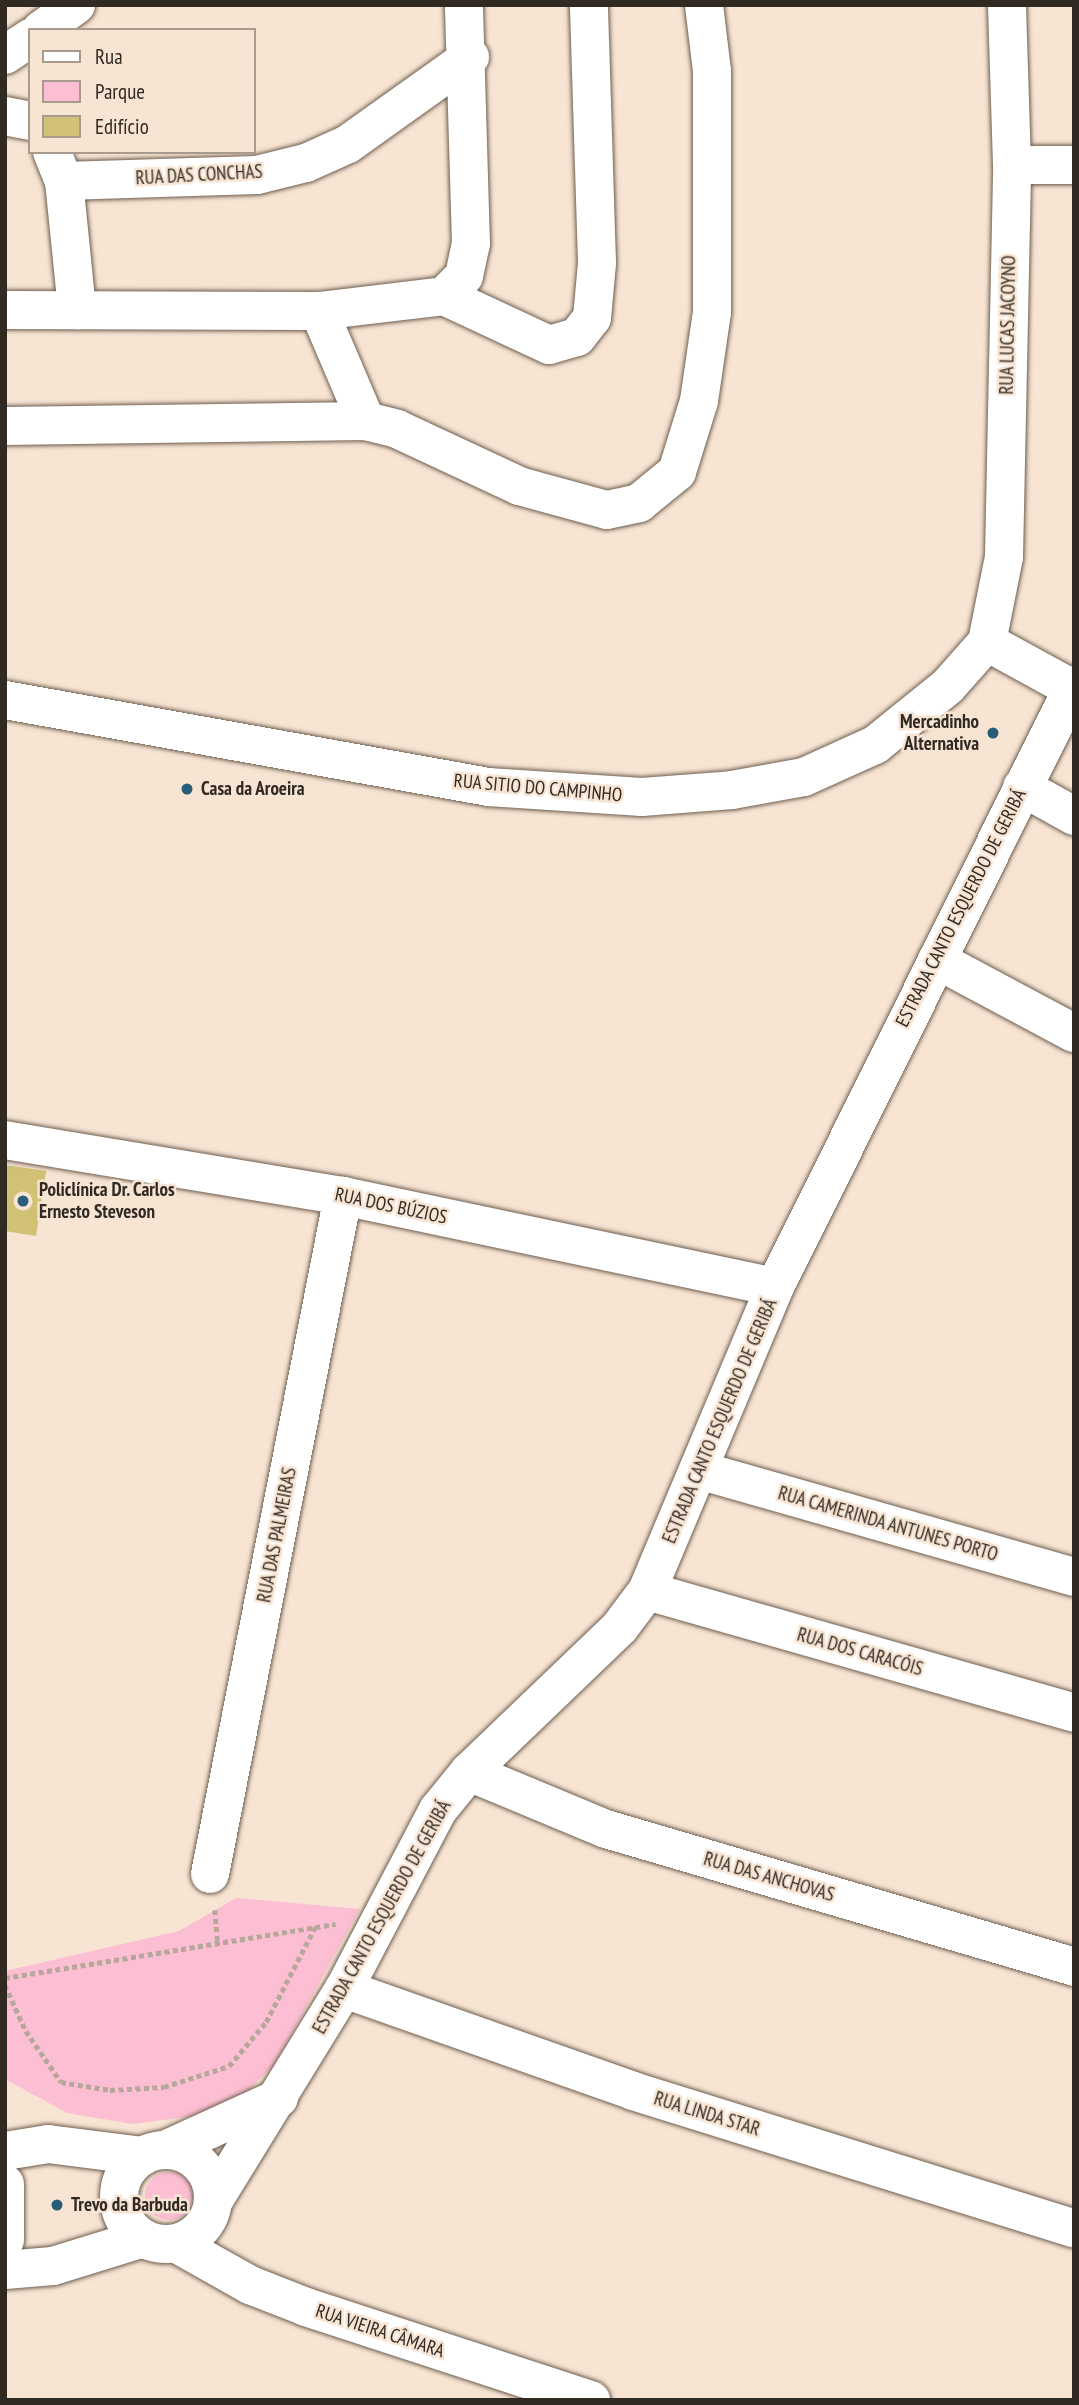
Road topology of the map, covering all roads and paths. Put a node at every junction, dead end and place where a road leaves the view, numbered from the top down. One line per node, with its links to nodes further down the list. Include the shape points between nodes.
1 (464, 5): 7 (street)
2 (589, 5): 13 (street, via 597,263 592,318 577,337 549,345)
3 (704, 5): 17 (street, via 712,71 712,312 699,401 677,471 639,503 607,510 519,486 397,429)
4 (1007, 5): 11 (street, RUA LUCAS JACOYNO)
5 (28, 40): 6 (street)
6 (5, 55)
7 (470, 57): 12 (street, RUA DAS CONCHAS, via 348,144 306,163 257,175); 13 (street, via 471,244 464,276)
8 (5, 116): 9 (street)
9 (28, 121)
10 (1074, 165): 11 (street)
11 (1012, 166): 19 (street, RUA LUCAS JACOYNO, via 1004,557)
12 (58, 167): 15 (street)
13 (444, 296): 16 (street)
14 (5, 310): 15 (street)
15 (76, 310): 16 (street)
16 (319, 311): 17 (street)
17 (366, 421): 18 (street)
18 (5, 426)
19 (987, 642): 20 (street); 21 (street, RUA SITIO DO CAMPINHO, via 948,686 874,745 804,777 732,790 642,797 488,788)
20 (1072, 686): 22 (street, ESTRADA CANTO ESQUERDO DE GERIBÁ)
21 (5, 700)
22 (1022, 787): 23 (street); 24 (street, ESTRADA CANTO ESQUERDO DE GERIBÁ)
23 (1074, 816)
24 (937, 960): 25 (street); 28 (street, ESTRADA CANTO ESQUERDO DE GERIBÁ)
25 (1074, 1033)
26 (5, 1140): 27 (street, RUA DOS BÚZIOS)
27 (343, 1196): 28 (street, RUA DOS BÚZIOS); 34 (street, RUA DAS PALMEIRAS)
28 (775, 1287): 29 (street, ESTRADA CANTO ESQUERDO DE GERIBÁ)
29 (702, 1471): 30 (street, RUA CAMERINDA ANTUNES PORTO); 31 (street, ESTRADA CANTO ESQUERDO DE GERIBÁ)
30 (1074, 1577)
31 (647, 1591): 32 (street, RUA DOS CARACÓIS); 33 (street, ESTRADA CANTO ESQUERDO DE GERIBÁ, via 620,1627)
32 (1074, 1713)
33 (469, 1772): 35 (street, ESTRADA CANTO ESQUERDO DE GERIBÁ, via 438,1810); 37 (street, RUA DAS ANCHOVAS, via 606,1829)
34 (211, 1874)
35 (381, 1918): 36 (path); 40 (street, ESTRADA CANTO ESQUERDO DE GERIBÁ)
36 (315, 1927): 38 (path); 39 (path, via 266,2022 229,2066 164,2087 110,2090 61,2082 26,2031)
37 (1074, 1967)
38 (5, 1978)
39 (5, 1985)
40 (344, 1989): 41 (street, ESTRADA CANTO ESQUERDO DE GERIBÁ); 46 (street, RUA LINDA STAR, via 633,2091)
41 (279, 2098): 43 (street); 45 (street, ESTRADA CANTO ESQUERDO DE GERIBÁ)
42 (5, 2151): 43 (street, via 48,2144)
43 (155, 2152): 45 (street, via 201,2165); 48 (street, via 125,2172 118,2196 124,2221)
44 (5, 2184): 47 (street)
45 (214, 2200): 48 (street, via 208,2220)
46 (1074, 2228)
47 (5, 2240)
48 (159, 2241): 49 (street, via 53,2266); 50 (street, RUA VIEIRA CÂMARA, via 306,2307)
49 (5, 2270)
50 (591, 2400)

